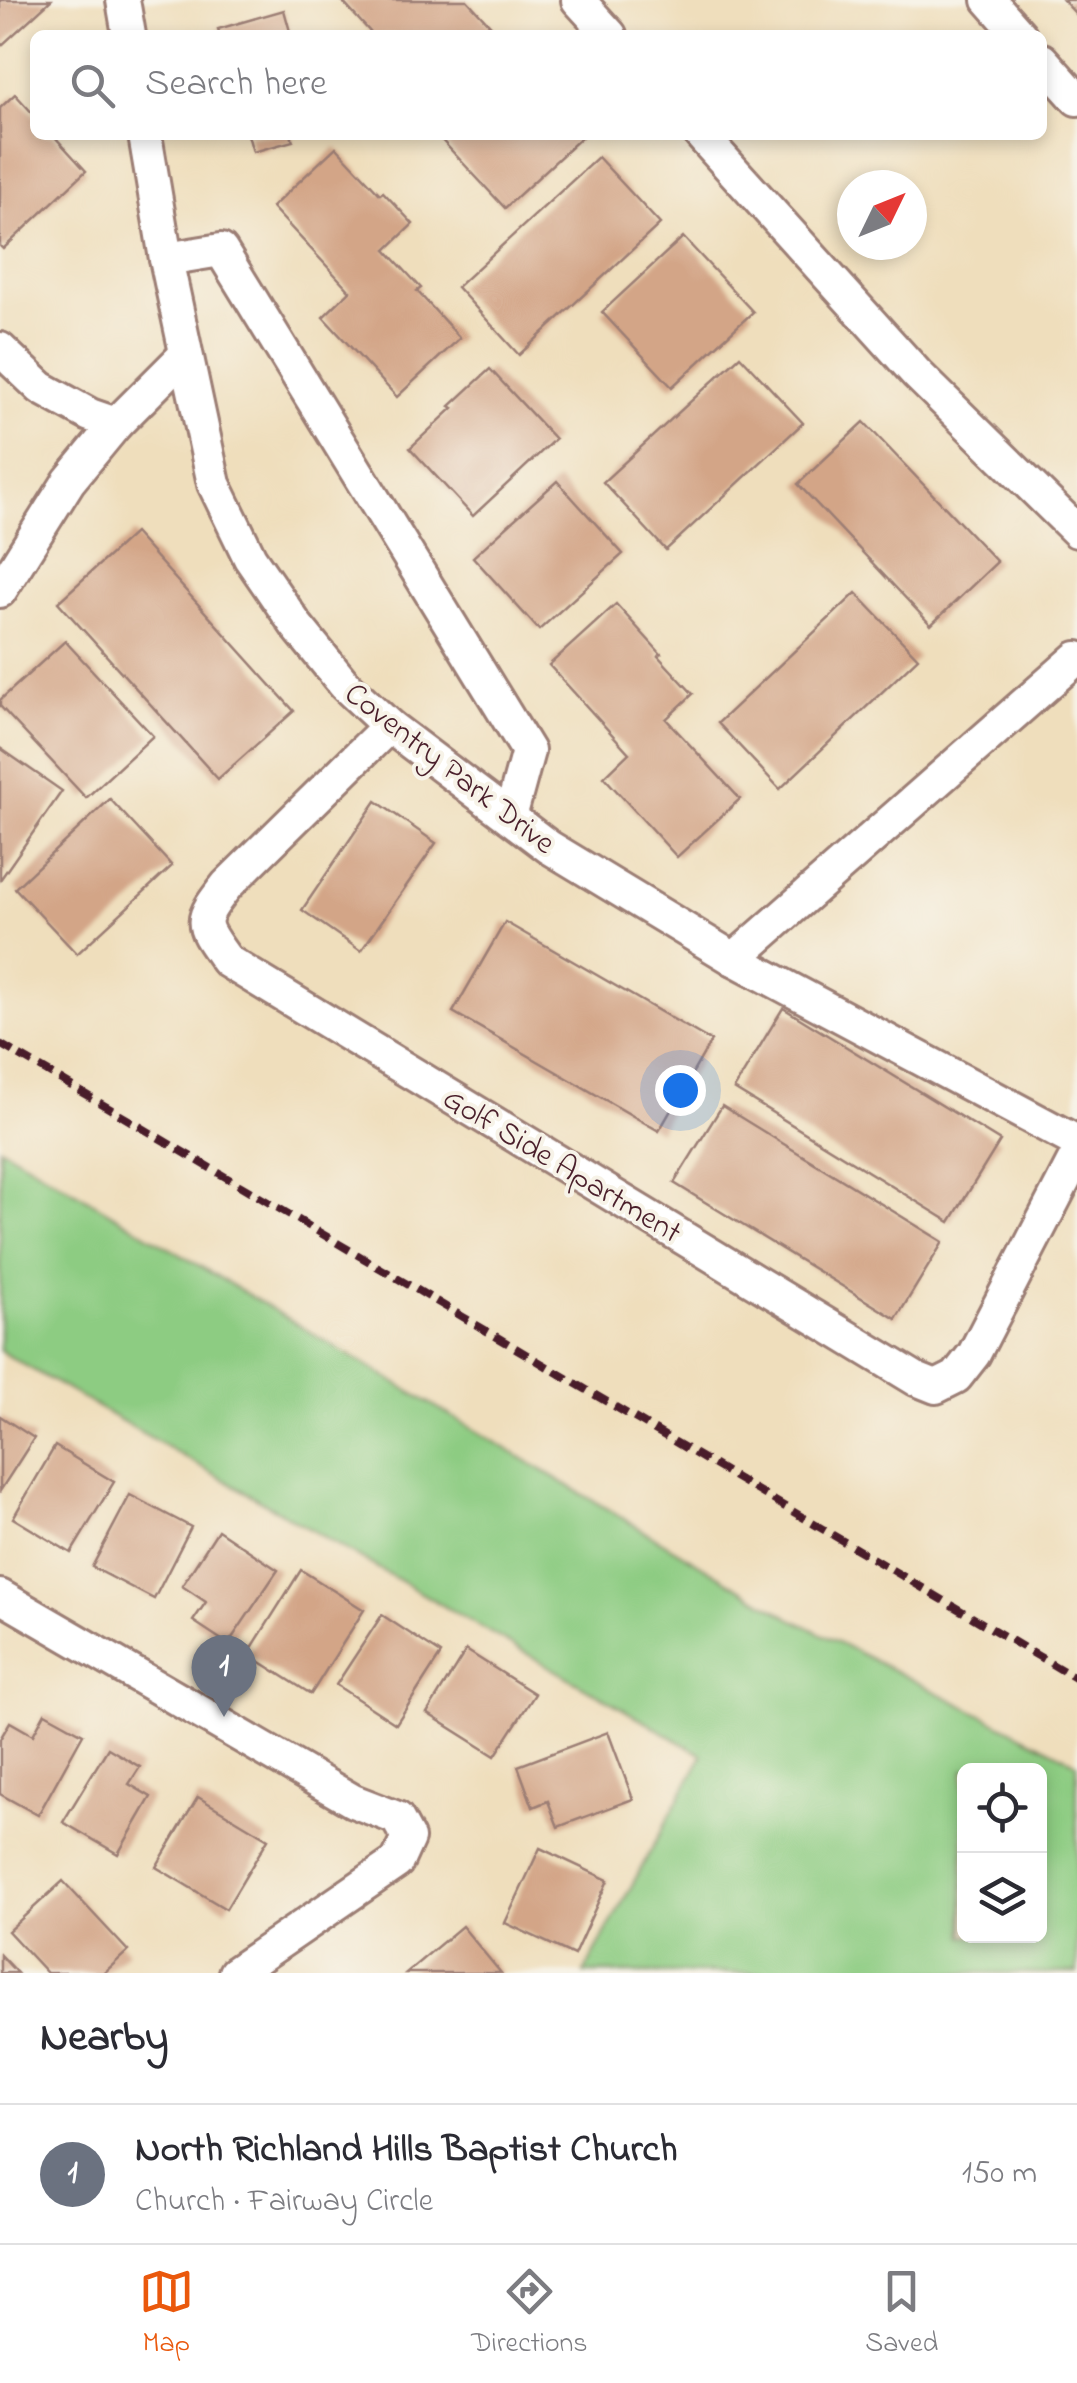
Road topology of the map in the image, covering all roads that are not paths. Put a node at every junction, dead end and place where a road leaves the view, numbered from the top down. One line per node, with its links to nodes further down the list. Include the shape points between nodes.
1 (123, 0): 4 (street)
2 (578, 0): 5 (street)
3 (989, 0): 6 (street)
4 (128, 30)
5 (605, 30)
6 (1016, 30)
7 (1047, 66): 8 (street)
8 (1077, 99)
9 (146, 140): 11 (street, Coventry Park Drive)
10 (705, 140): 15 (street, via 917,374)
11 (166, 259): 13 (street, Coventry Park Drive); 19 (street, via 221,250 528,751)
12 (0, 349): 14 (street, via 41,388)
13 (186, 355): 14 (street); 18 (street, Coventry Park Drive, via 214,484 250,558 344,684)
14 (116, 424): 16 (street, via 70,481)
15 (1077, 531)
16 (0, 591)
17 (1077, 658): 20 (street)
18 (389, 726): 19 (street, Coventry Park Drive); 22 (street, Golf Side Apartment, via 207,910 205,930 227,960 936,1386 956,1376 974,1354)
19 (510, 818): 20 (street, Coventry Park Drive)
20 (734, 959): 21 (street, Coventry Park Drive)
21 (1077, 1142)
22 (1077, 1156)
23 (0, 1596): 24 (street, via 353,1800 397,1818 408,1838 397,1862)
24 (235, 1973)

